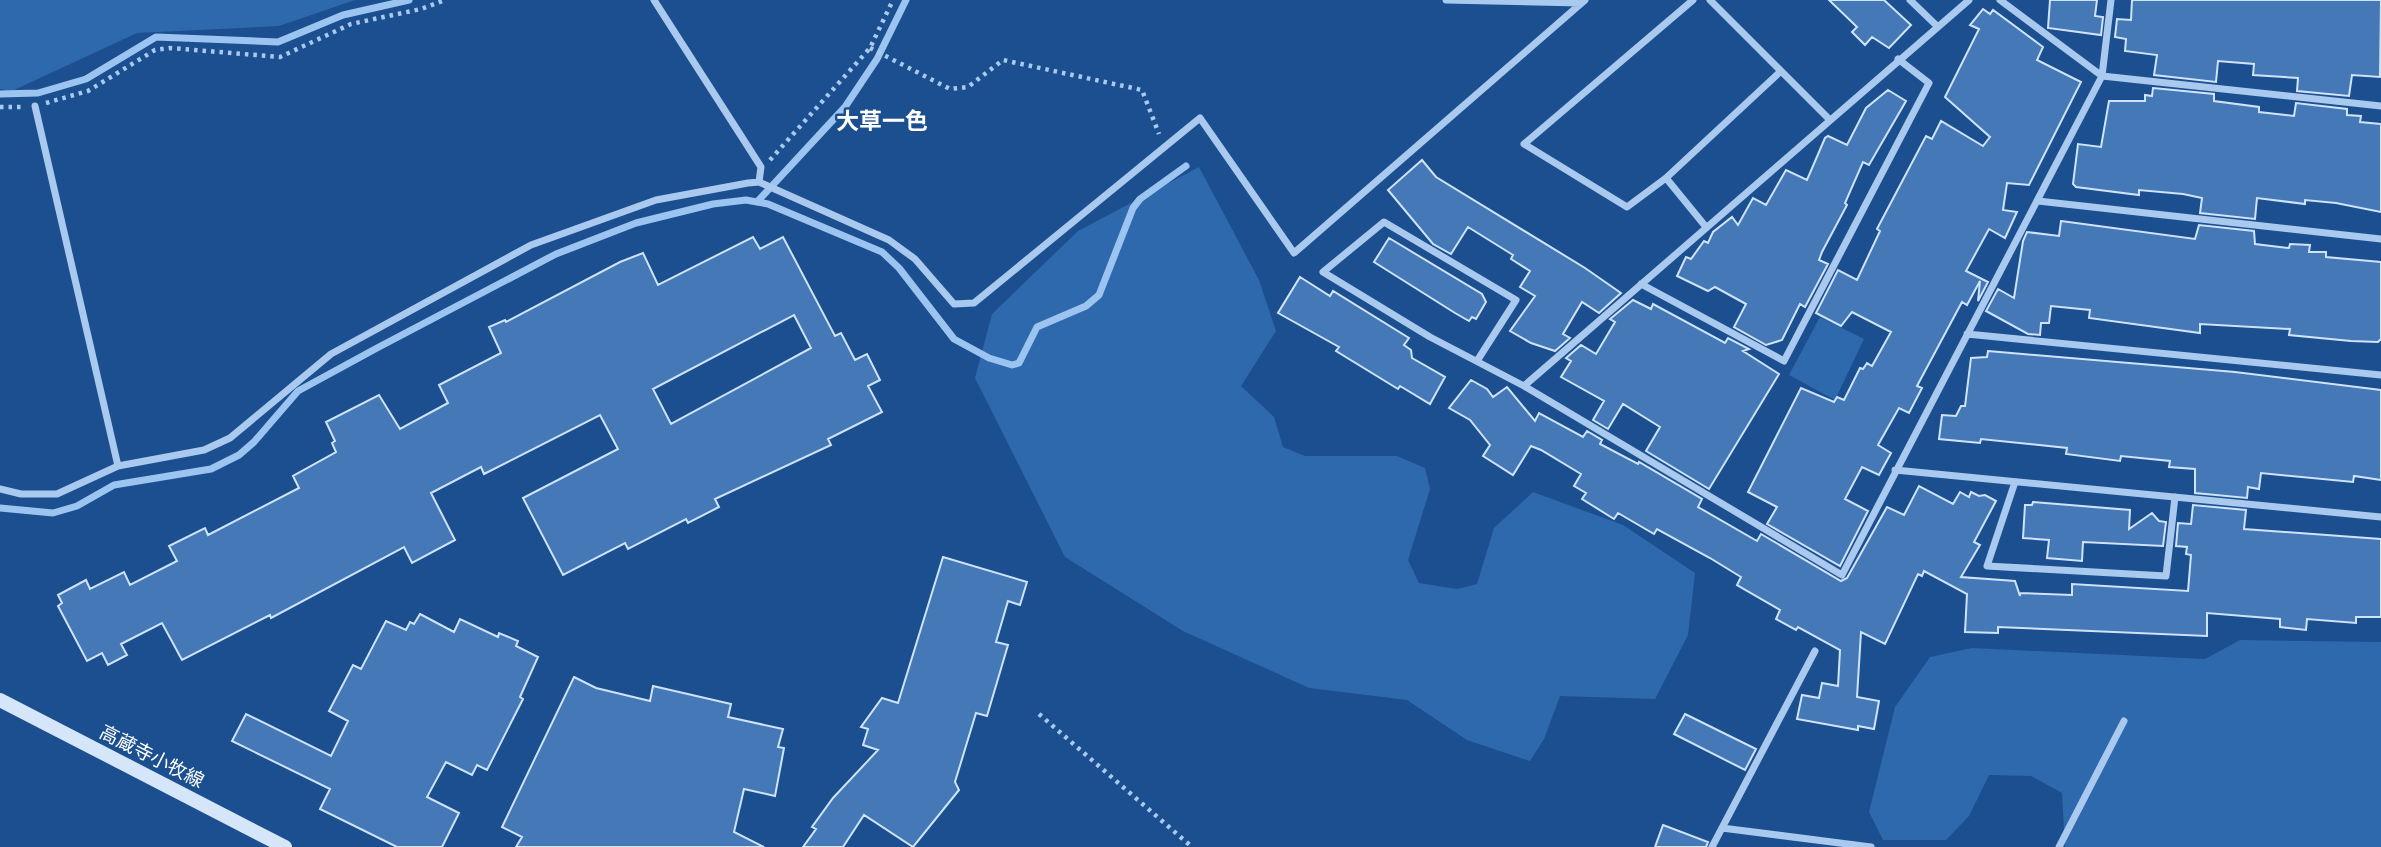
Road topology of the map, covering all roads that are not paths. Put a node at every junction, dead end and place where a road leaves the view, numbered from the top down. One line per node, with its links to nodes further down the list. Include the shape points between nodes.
1 (654, 0): 18 (street, via 761,167)
2 (1446, 0): 9 (street)
3 (1693, 0): 17 (street, via 1524,145 1627,207)
4 (1710, 0): 12 (street)
5 (1910, 0): 10 (street)
6 (1969, 0): 10 (street)
7 (2000, 0): 13 (street)
8 (2111, 0): 13 (street)
9 (1583, 1): 18 (street, via 1294,253 1200,118 974,303 954,304 915,259 889,240)
10 (1937, 26): 11 (street)
11 (1898, 59): 16 (street); 22 (street, via 1928,83 1784,361)
12 (1781, 71): 16 (street); 17 (street)
13 (2102, 76): 15 (street); 19 (street)
14 (35, 106): 27 (street)
15 (2381, 106)
16 (1829, 119): 20 (street)
17 (1666, 178): 20 (street)
18 (760, 182): 27 (street, via 656,200 531,245 331,354 230,438 204,450)
19 (2038, 201): 21 (street); 23 (street)
20 (1706, 227): 22 (street)
21 (2381, 239)
22 (1640, 284): 26 (street)
23 (1967, 334): 25 (street); 28 (street)
24 (1477, 361): 24 (street, via 1516,300 1384,222 1324,272); 26 (street)
25 (2381, 375)
26 (1524, 387): 28 (street, via 1842,575)
27 (118, 466): 30 (street, via 57,494)
28 (1895, 470): 29 (street)
29 (2015, 482): 31 (street); 31 (street, via 1987,566 2166,576)
30 (0, 489)
31 (2175, 497): 32 (street)
32 (2381, 517)
33 (1815, 651): 36 (street)
34 (0, 700): 37 (main road, 高蔵寺小牧線)
35 (2124, 722): 40 (street)
36 (1722, 828): 38 (street); 39 (street)
37 (285, 847)
38 (1712, 847)
39 (1871, 847)
40 (2059, 847)

